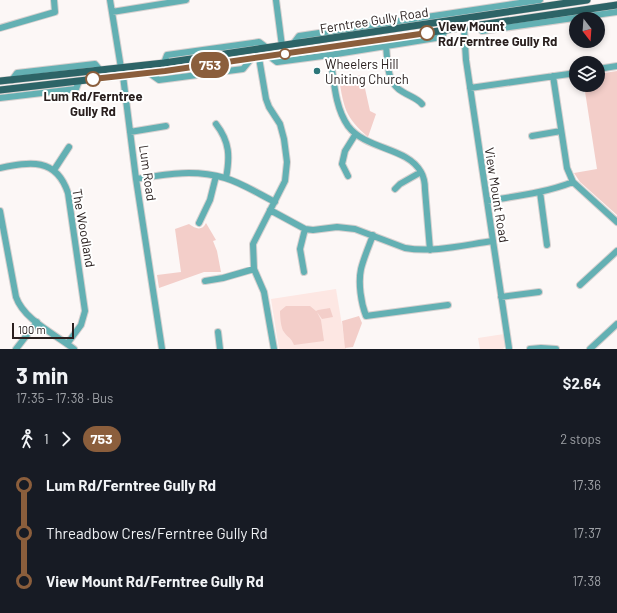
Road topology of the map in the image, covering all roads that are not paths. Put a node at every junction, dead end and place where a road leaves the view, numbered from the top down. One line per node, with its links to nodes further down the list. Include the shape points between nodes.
1 (54, 0): 16 (street, via 55,12)
2 (110, 0): 12 (street, Lum Road)
3 (186, 0): 12 (street)
4 (276, 0): 22 (street)
5 (540, 0): 11 (street, Ferntree Gully Road)
6 (588, 0): 8 (main road, Ferntree Gully Road)
7 (592, 0): 10 (main road)
8 (575, 1): 11 (main road, Ferntree Gully Road)
9 (617, 5): 10 (main road, Ferntree Gully Road)
10 (593, 8): 15 (main road, Ferntree Gully Road)
11 (489, 11): 14 (main road, Ferntree Gully Road); 20 (street, Ferntree Gully Road, via 299,36)
12 (112, 12): 31 (street, Lum Road)
13 (617, 12): 15 (street, via 482,31)
14 (460, 20): 17 (main road); 20 (main road, Ferntree Gully Road)
15 (477, 26): 17 (main road, Ferntree Gully Road)
16 (0, 28)
17 (464, 28): 18 (main road, Ferntree Gully Road); 21 (street, View Mount Road)
18 (454, 29): 19 (main road, Ferntree Gully Road); 21 (street, View Mount Road)
19 (445, 30): 23 (street, Ferntree Gully Road, via 442,37); 24 (main road, Ferntree Gully Road)
20 (293, 44): 22 (main road, Ferntree Gully Road)
21 (464, 44): 43 (street, View Mount Road)
22 (282, 46): 24 (main road); 29 (main road, Ferntree Gully Road)
23 (386, 46): 25 (street, Ferntree Gully Road); 46 (street, via 392,82 396,88)
24 (284, 54): 26 (main road, Ferntree Gully Road)
25 (330, 55): 26 (street, Ferntree Gully Road, via 277,62); 51 (street, via 339,108)
26 (269, 56): 27 (main road, Ferntree Gully Road)
27 (259, 58): 28 (main road, Ferntree Gully Road); 65 (street, via 266,99 280,124 287,162 285,181)
28 (251, 59): 34 (main road, Ferntree Gully Road); 36 (street, Ferntree Gully Road, via 243,69 236,70 159,80)
29 (164, 63): 31 (main road, Ferntree Gully Road); 34 (main road)
30 (617, 66): 32 (street)
31 (121, 68): 33 (main road, Ferntree Gully Road); 38 (main road, Lum Road)
32 (605, 68)
33 (100, 70): 35 (main road, Ferntree Gully Road); 40 (street, Ferntree Gully Road, via 95,64 17,73)
34 (165, 71): 36 (main road, Ferntree Gully Road)
35 (78, 73): 40 (main road, Ferntree Gully Road); 41 (main road)
36 (149, 73): 38 (main road, Ferntree Gully Road)
37 (569, 74): 39 (street)
38 (123, 76): 41 (main road, Ferntree Gully Road); 50 (street, Lum Road)
39 (553, 76): 43 (street); 49 (street)
40 (12, 80): 42 (main road, Ferntree Gully Road)
41 (79, 81): 44 (main road, Ferntree Gully Road); 45 (street, Ferntree Gully Road, via 76,89)
42 (0, 82)
43 (470, 88): 64 (street, View Mount Road)
44 (0, 90)
45 (0, 98)
46 (422, 104)
47 (216, 124): 59 (street, via 229,153)
48 (166, 126): 50 (street)
49 (561, 131): 52 (street); 61 (street, via 567,168)
50 (130, 132): 60 (street, Lum Road)
51 (355, 134): 56 (street, via 414,163); 58 (street, via 345,151 342,164)
52 (532, 136)
53 (69, 147): 55 (street)
54 (0, 168): 55 (street, via 33,163)
55 (54, 170): 86 (street, The Woodland, via 65,184 68,193 85,311 84,318)
56 (421, 172): 62 (street); 74 (street, via 426,190)
57 (216, 176): 59 (street); 60 (street, via 184,172); 69 (street, via 210,200)
58 (348, 176)
59 (226, 178): 65 (street)
60 (136, 179): 89 (street, Lum Road)
61 (573, 182): 63 (street); 68 (street)
62 (395, 189)
63 (540, 192): 64 (street); 73 (street)
64 (487, 201): 72 (street, View Mount Road)
65 (275, 202): 66 (street)
66 (270, 210): 70 (street); 76 (street, via 253,244)
67 (0, 211): 83 (street, via 16,297 21,308)
68 (617, 222)
69 (199, 223)
70 (305, 229): 71 (street, via 346,227); 77 (street, via 300,249)
71 (373, 235): 74 (street, via 405,248); 82 (street, via 360,274 366,316)
72 (493, 241): 74 (street); 81 (street, View Mount Road)
73 (547, 245)
74 (430, 250)
75 (617, 251): 79 (street)
76 (254, 269): 78 (street); 91 (street, via 264,292)
77 (304, 272)
78 (205, 280)
79 (580, 285)
80 (538, 292): 81 (street)
81 (501, 297): 92 (street, View Mount Road)
82 (448, 305)
83 (37, 322): 86 (street); 87 (street)
84 (617, 324): 95 (street)
85 (218, 332): 90 (street)
86 (67, 344): 88 (street)
87 (16, 349)
88 (74, 349)
89 (162, 349)
90 (220, 349)
91 (274, 349)
92 (509, 349)
93 (530, 349): 94 (street)
94 (556, 349)
95 (590, 349)

